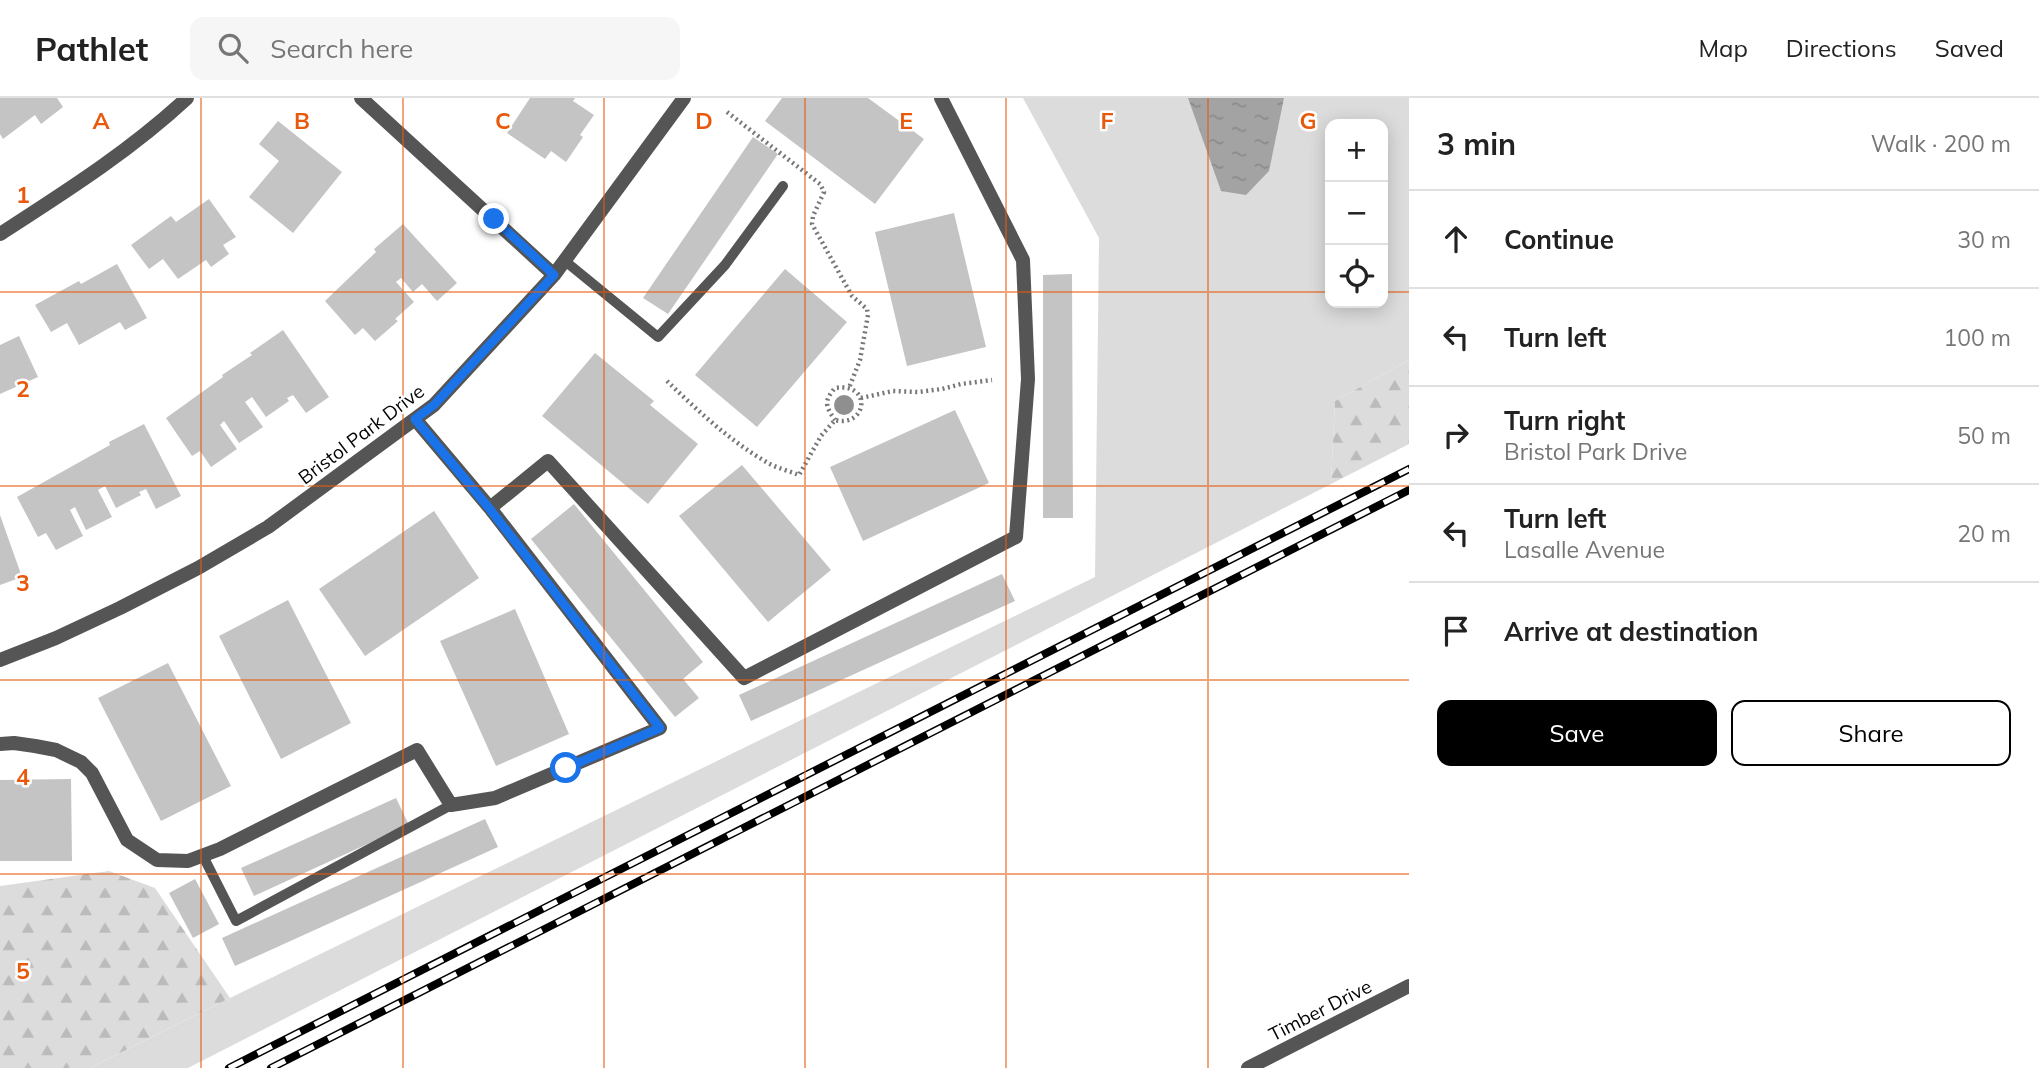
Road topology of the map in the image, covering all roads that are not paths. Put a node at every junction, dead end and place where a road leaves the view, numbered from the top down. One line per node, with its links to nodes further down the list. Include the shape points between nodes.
1 (187, 98): 6 (street, via 77,185)
2 (361, 98): 8 (street)
3 (684, 98): 7 (street, Bristol Park Drive)
4 (941, 98): 10 (street, via 1023,260 1028,379 1016,537 744,678 548,461)
5 (783, 186): 7 (lane, via 725,265 658,337)
6 (0, 234)
7 (565, 261): 8 (street, Bristol Park Drive)
8 (554, 275): 9 (street, Bristol Park Drive, via 434,405)
9 (415, 419): 10 (street); 11 (street, Bristol Park Drive, via 268,527 198,568 56,638)
10 (489, 508): 13 (street, via 660,728 495,799)
11 (0, 660)
12 (0, 744): 14 (street, via 56,750 81,762 98,782 127,840 157,860 188,861)
13 (451, 805): 14 (street, via 417,750); 14 (lane, via 236,921)
14 (203, 856)
15 (1409, 986): 16 (street, Timber Drive)
16 (1248, 1068)

